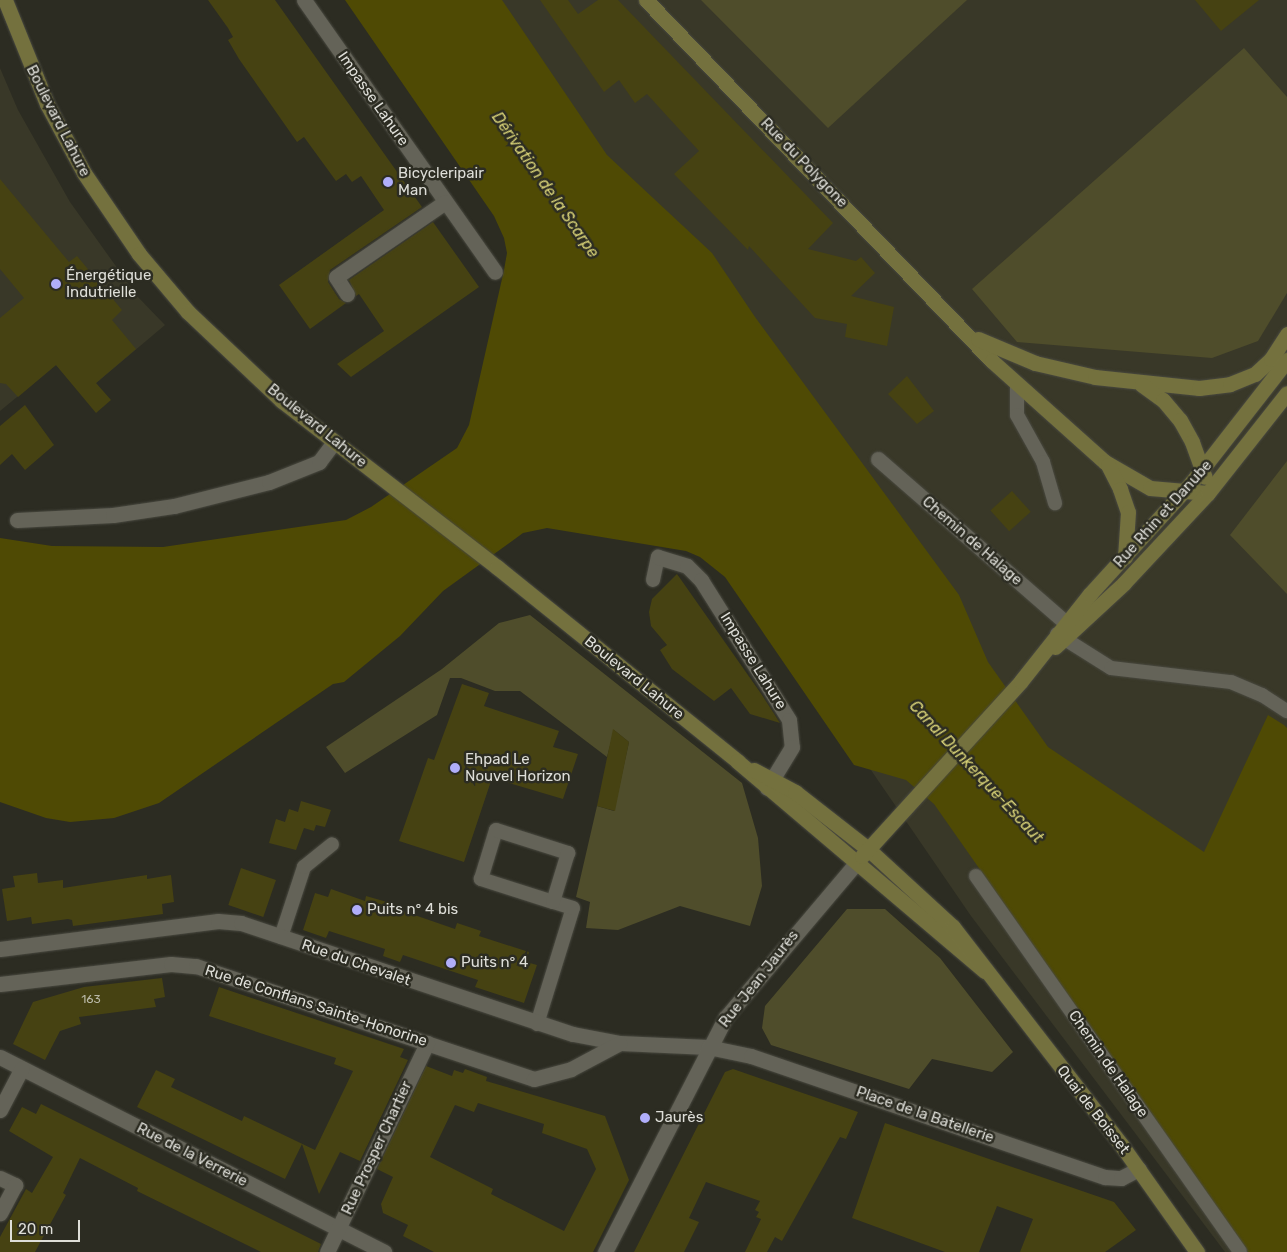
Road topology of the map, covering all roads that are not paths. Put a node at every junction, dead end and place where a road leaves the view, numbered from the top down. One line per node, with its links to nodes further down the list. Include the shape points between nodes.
1 (5, 0): 13 (main road, Boulevard Lahure, via 29,64 59,129 95,191 139,254 188,312 282,400)
2 (304, 0): 4 (street, Impasse Lahure)
3 (646, 0): 7 (main road, Rue du Polygone)
4 (445, 202): 5 (street, Impasse Lahure); 6 (street, via 336,277)
5 (495, 272)
6 (347, 294)
7 (961, 326): 10 (main road, Rue du Polygone); 11 (main road, Rue du Polygone, via 995,348 1035,363)
8 (1287, 334): 11 (main road, Rue du Polygone, via 1264,368 1241,380 1199,388)
9 (1287, 360): 16 (main road, Rue Rhin et Danube)
10 (1017, 384): 15 (main road, Rue du Polygone); 19 (lane, via 1017,415 1043,462)
11 (1140, 384): 16 (main road, Rue du Polygone, via 1163,400 1180,420)
12 (1287, 393): 18 (main road, Rue Rhin et Danube)
13 (334, 442): 20 (street, via 319,462 269,482 174,506 113,516); 26 (main road, Boulevard Lahure)
14 (878, 459): 24 (street, Chemin de Halage)
15 (1105, 462): 17 (main road, Rue du Polygone, via 1150,488); 21 (main road, Rue du Polygone, via 1128,512)
16 (1203, 470): 17 (main road, Rue Rhin et Danube); 18 (main road, Rue du Polygone)
17 (1183, 493): 18 (main road, Rue du Polygone); 21 (main road, Rue Rhin et Danube)
18 (1208, 493): 24 (main road, Rue Rhin et Danube)
19 (1054, 503)
20 (17, 520)
21 (1125, 556): 24 (main road, Rue Rhin et Danube)
22 (658, 557): 23 (lane); 26 (street, Impasse Lahure, via 682,564 701,580 788,720 792,747)
23 (653, 580)
24 (1062, 632): 25 (lane, via 1111,668 1231,682 1262,695); 27 (main road, Rue Rhin et Danube)
25 (1287, 711)
26 (770, 784): 29 (main road, Boulevard Lahure, via 795,792); 30 (main road, Boulevard Lahure)
27 (905, 809): 29 (main road, Rue Jean Jaurès)
28 (332, 844): 33 (lane, via 304,867)
29 (868, 849): 30 (main road, Rue Jean Jaurès); 35 (main road, Quai de Boisset, via 953,927)
30 (856, 863): 35 (main road, Quai de Boisset); 40 (street, Rue Jean Jaurès, via 747,990)
31 (976, 876): 52 (lane, Chemin de Halage)
32 (553, 902): 32 (lane, via 481,879 496,830 568,853); 37 (lane, via 573,908)
33 (281, 937): 34 (street, Rue du Chevalet, via 241,923 218,921); 37 (street, Rue du Chevalet)
34 (0, 949)
35 (985, 971): 44 (main road, Quai de Boisset)
36 (0, 984): 38 (street, Rue de Conflans Sainte-Honorine, via 171,964 196,966)
37 (537, 1024): 39 (street, Rue du Chevalet)
38 (427, 1043): 39 (street, Rue de Conflans Sainte-Honorine, via 534,1080 570,1069); 47 (street, Rue Prosper Chartier)
39 (620, 1043): 40 (street, Rue du Chevalet)
40 (708, 1047): 44 (street, Place de la Batellerie, via 767,1060 1105,1178 1122,1178); 50 (street, Rue Jean Jaurès)
41 (0, 1057): 42 (street, Rue de la Verrerie)
42 (22, 1068): 43 (street); 47 (street, Rue de la Verrerie)
43 (0, 1110)
44 (1139, 1169): 51 (main road, Quai de Boisset)
45 (0, 1178): 46 (street, via 15,1186)
46 (0, 1213)
47 (338, 1230): 48 (street, Rue Prosper Chartier); 49 (street, Rue de la Verrerie)
48 (327, 1252)
49 (384, 1252)
50 (605, 1252)
51 (1197, 1252)
52 (1240, 1252)

